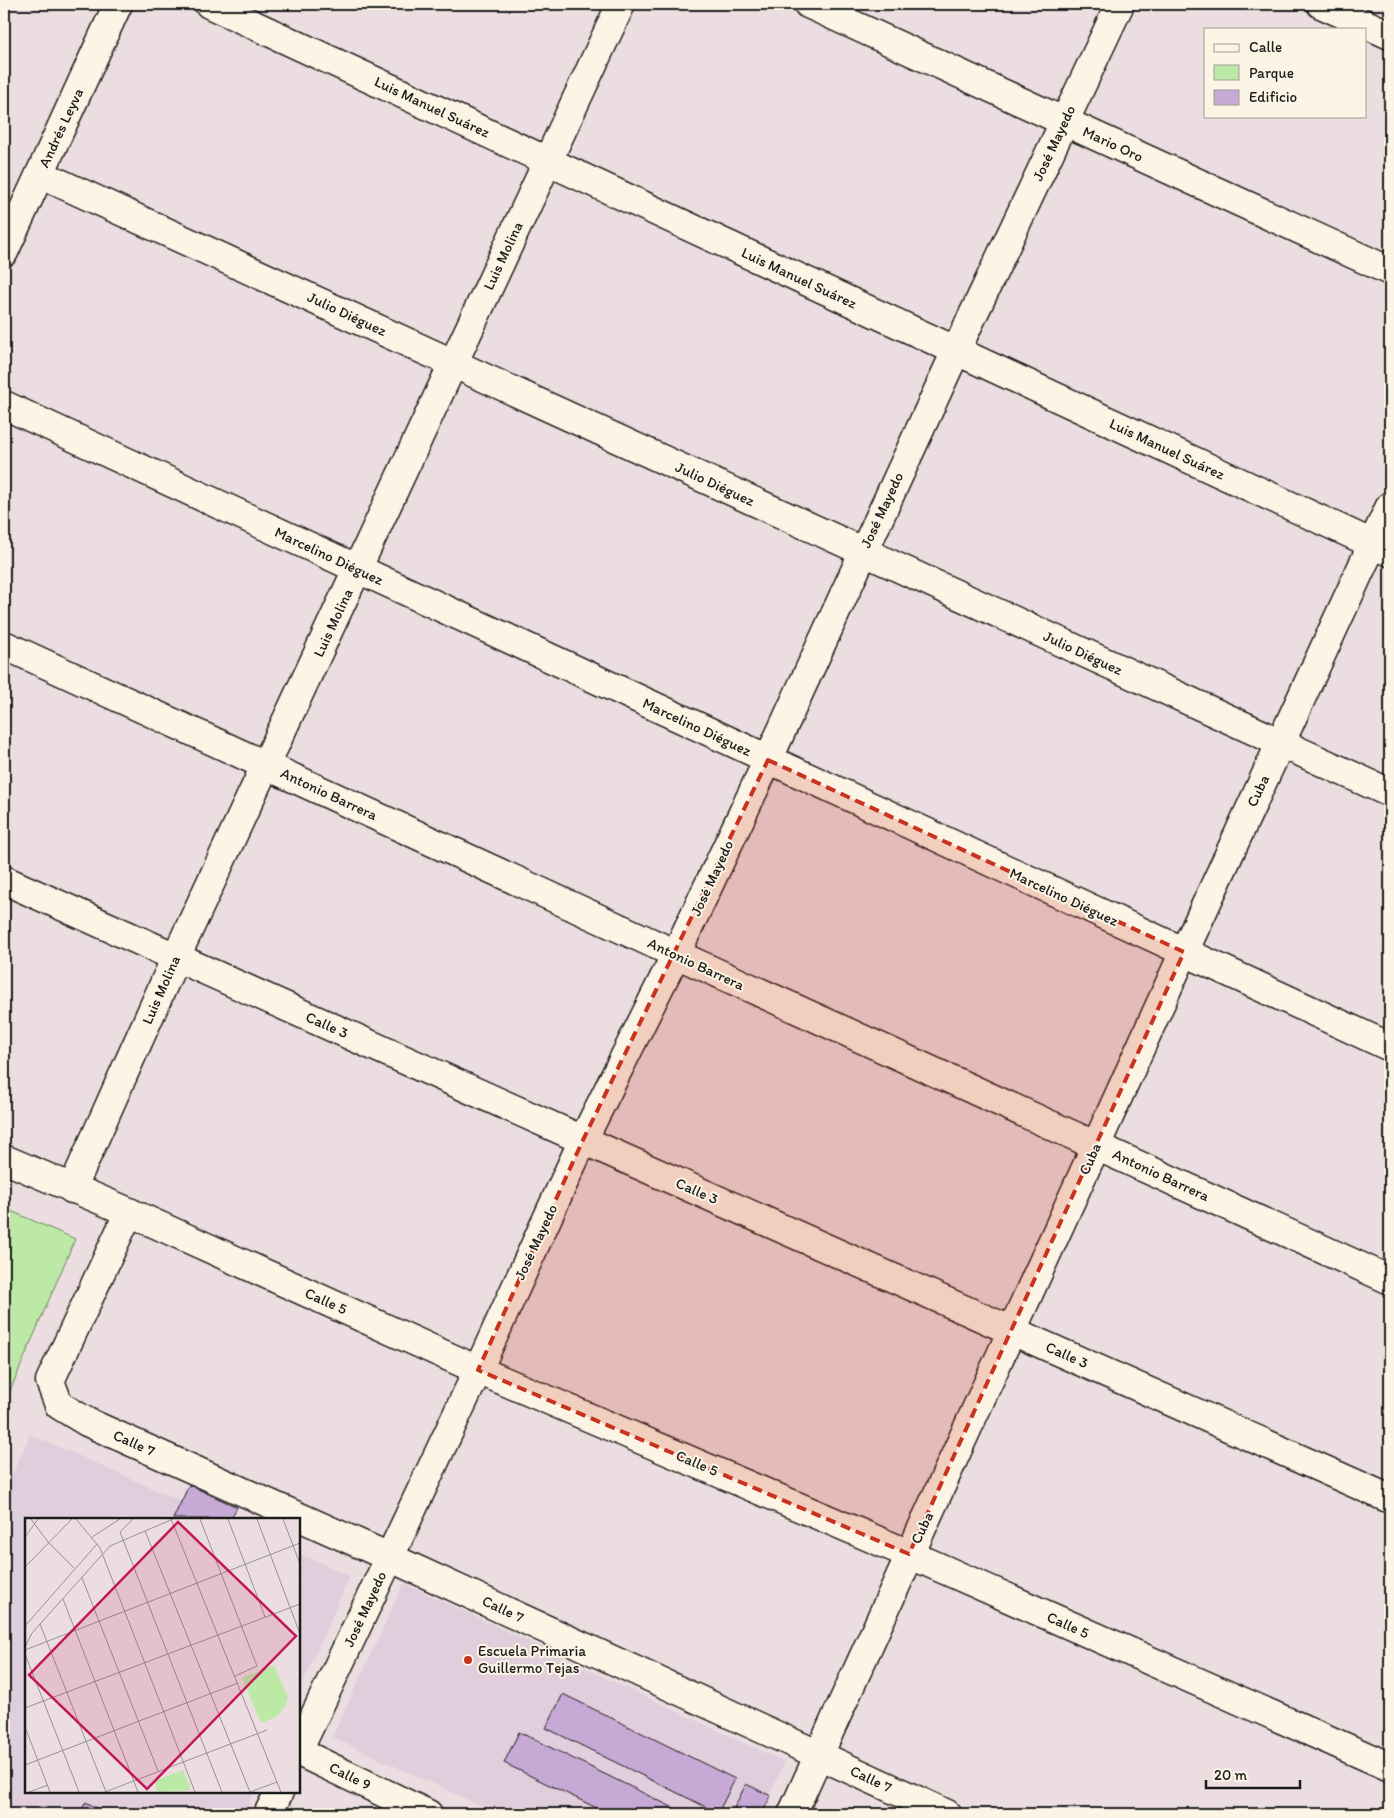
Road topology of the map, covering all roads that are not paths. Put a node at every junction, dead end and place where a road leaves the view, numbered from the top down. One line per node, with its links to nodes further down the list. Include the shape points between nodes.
1 (118, 4): 10 (street, Andrés Leyva)
2 (209, 4): 9 (street, Luis Manuel Suárez)
3 (620, 4): 9 (street, Luis Molina)
4 (808, 4): 8 (street, Mario Oro)
5 (1120, 4): 8 (street, José Mayedo)
6 (1321, 4): 7 (street)
7 (1390, 35)
8 (1064, 122): 12 (street, Mario Oro); 13 (street, José Mayedo)
9 (548, 161): 13 (street, Luis Manuel Suárez); 14 (street, Luis Molina)
10 (40, 174): 11 (street, Andrés Leyva); 14 (street, Julio Diéguez)
11 (4, 252)
12 (1390, 271)
13 (956, 351): 17 (street, Luis Manuel Suárez); 18 (street, José Mayedo)
14 (454, 363): 18 (street, Julio Diéguez); 19 (street, Luis Molina)
15 (4, 405): 19 (street, Marcelino Diéguez)
16 (1390, 506): 17 (street, Cuba)
17 (1381, 548): 21 (street, Cuba)
18 (862, 552): 21 (street, Julio Diéguez); 22 (street, José Mayedo)
19 (358, 569): 22 (street, Marcelino Diéguez); 23 (street, Luis Molina)
20 (4, 645): 23 (street, Antonio Barrera)
21 (1280, 743): 24 (street, Julio Diéguez); 26 (street, Cuba)
22 (768, 760): 26 (street, Marcelino Diéguez); 27 (street, José Mayedo)
23 (267, 765): 27 (street, Antonio Barrera); 28 (street, Luis Molina)
24 (1390, 793)
25 (4, 880): 28 (street, Calle 3)
26 (1184, 952): 29 (street, Marcelino Diéguez); 31 (street, Cuba)
27 (676, 954): 30 (street, José Mayedo); 31 (street, Antonio Barrera)
28 (176, 957): 30 (street, Calle 3); 33 (street, Luis Molina)
29 (1390, 1047)
30 (583, 1140): 36 (street, Calle 3); 37 (street, José Mayedo)
31 (1096, 1145): 35 (street, Antonio Barrera); 36 (street, Cuba)
32 (4, 1159): 33 (street, Calle 5)
33 (72, 1189): 34 (street, Calle 5)
34 (129, 1212): 37 (street, Calle 5); 40 (street, Calle 7, via 50,1381 60,1405 87,1422)
35 (1390, 1280)
36 (1012, 1331): 38 (street, Calle 3); 39 (street, Cuba)
37 (478, 1370): 39 (street, Calle 5); 40 (street, José Mayedo)
38 (1390, 1499)
39 (909, 1554): 43 (street, Cuba); 44 (street, Calle 5)
40 (389, 1557): 41 (street, José Mayedo); 43 (street, Calle 7)
41 (300, 1749)
42 (300, 1751): 47 (street, Calle 9)
43 (820, 1755): 48 (street, Cuba); 49 (street, Calle 7)
44 (1390, 1767)
45 (278, 1793): 46 (street)
46 (268, 1814)
47 (428, 1814)
48 (792, 1814)
49 (947, 1814)

